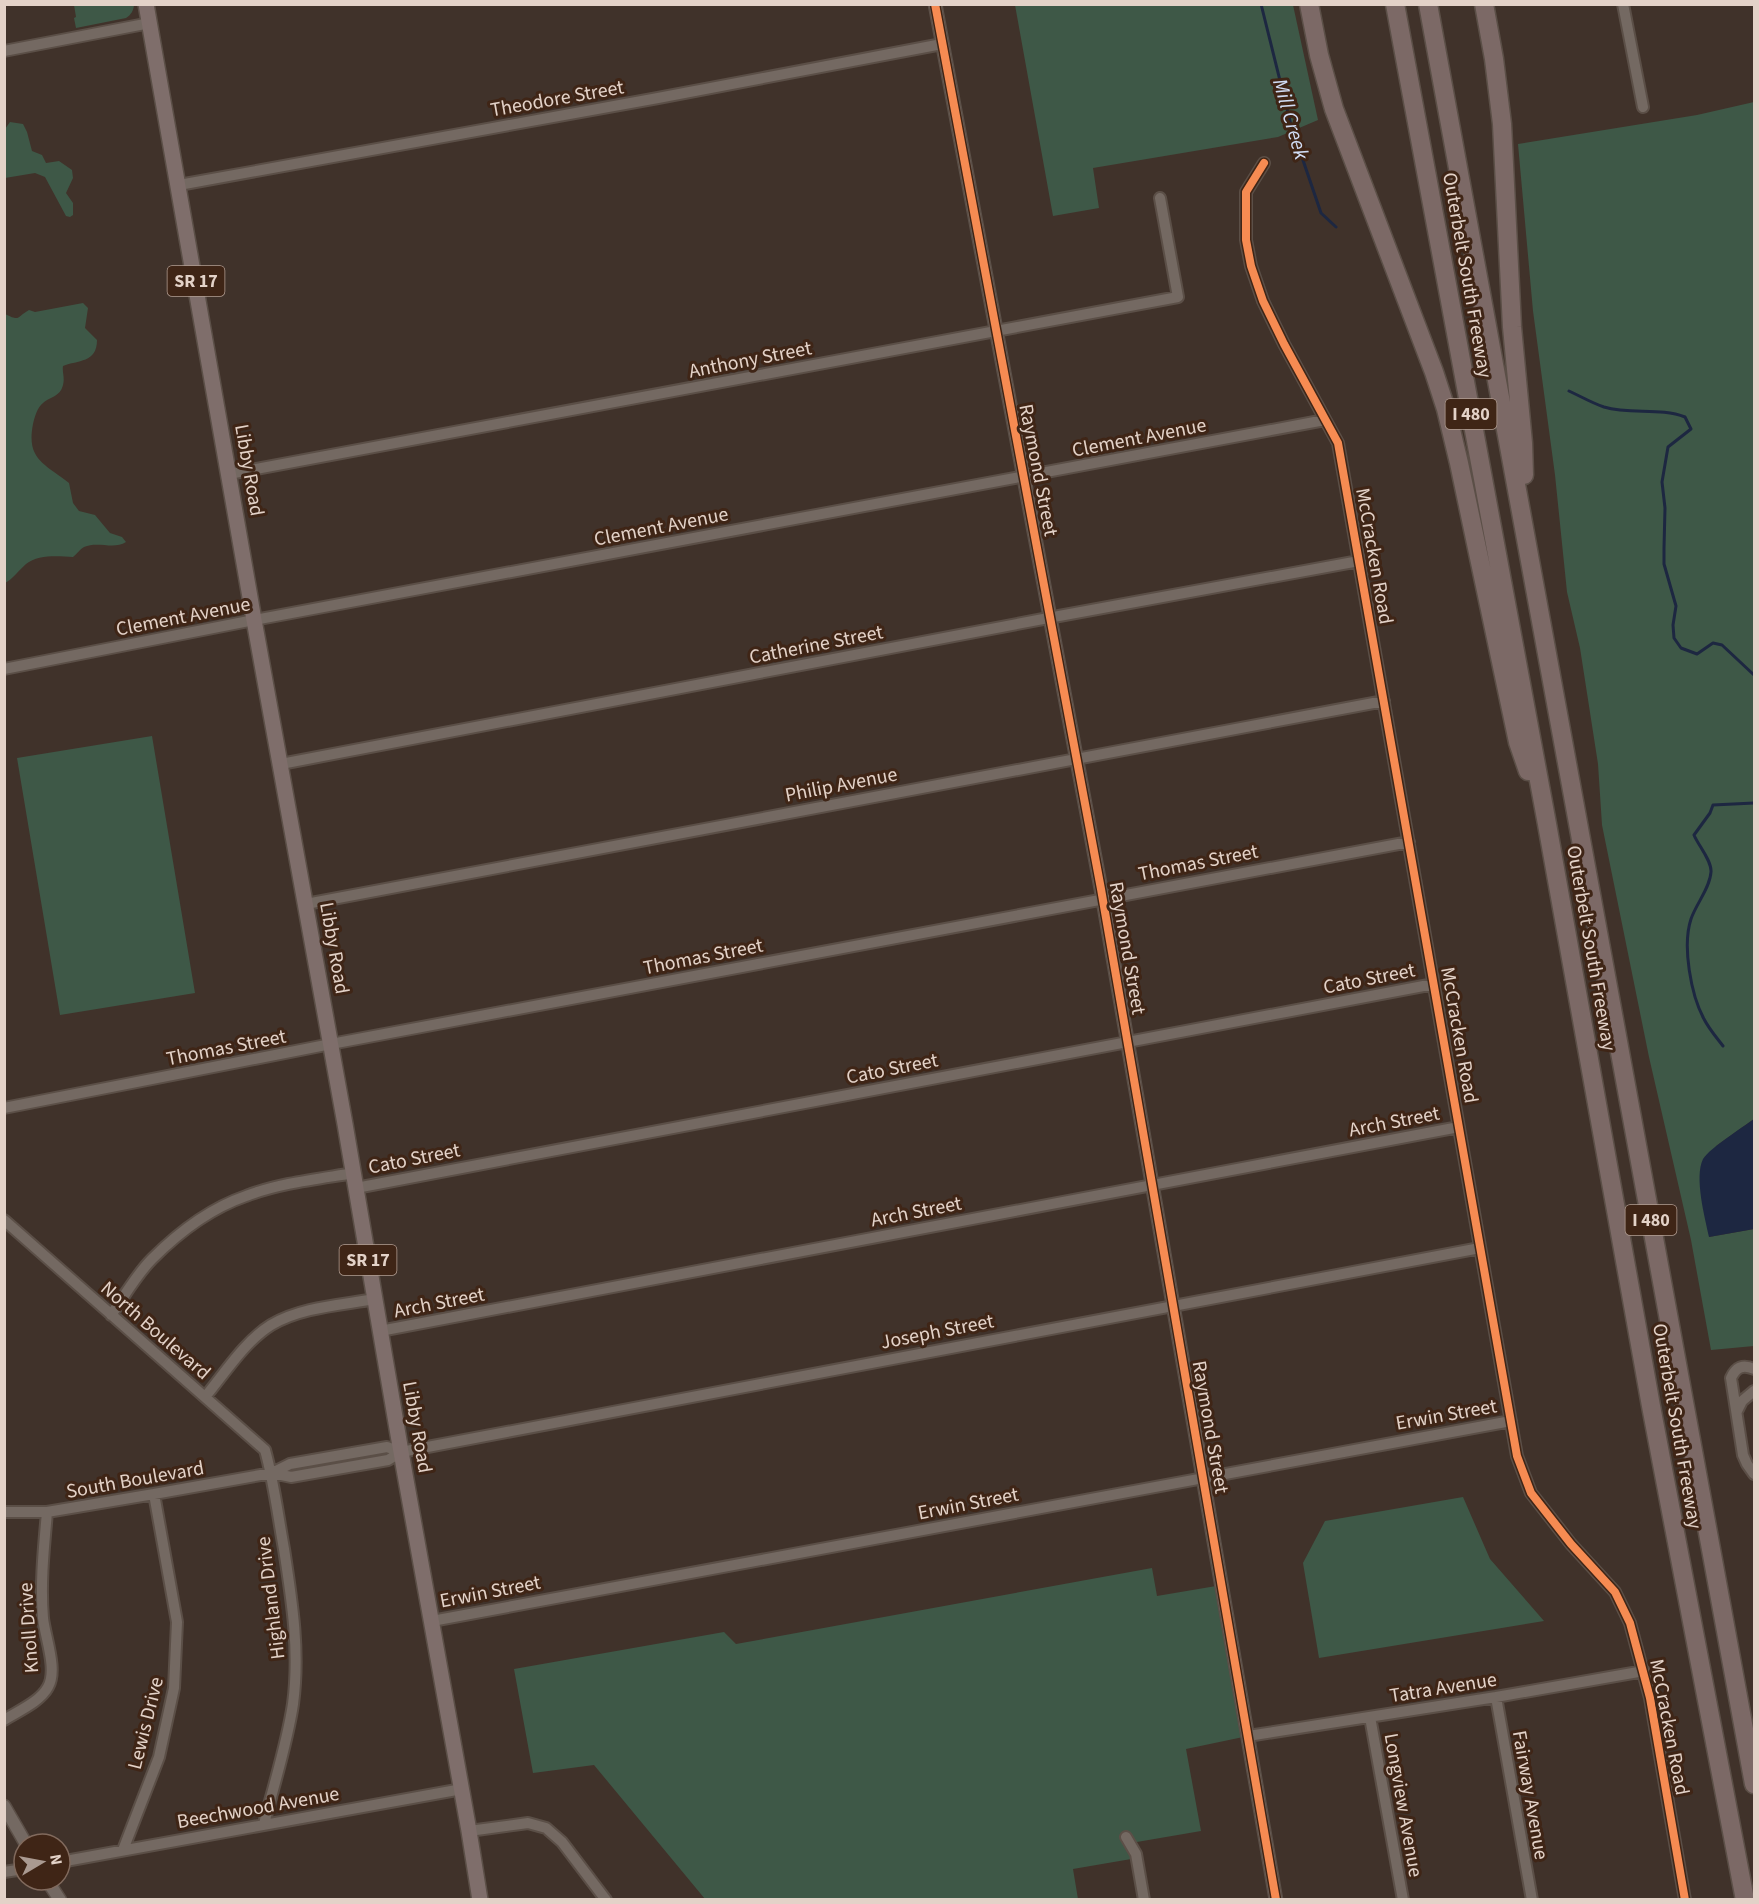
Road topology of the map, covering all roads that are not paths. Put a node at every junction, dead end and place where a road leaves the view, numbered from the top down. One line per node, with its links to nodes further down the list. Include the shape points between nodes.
1 (146, 4): 8 (main road, Libby Road / SR 17)
2 (935, 4): 9 (street, Raymond Street)
3 (1309, 4): 27 (highway, via 1334,109 1446,410 1518,742)
4 (1395, 4): 27 (highway, Outerbelt South Freeway / I 480)
5 (1428, 4): 19 (highway, Outerbelt South Freeway / I 480)
6 (1484, 4): 19 (highway, via 1502,124)
7 (1623, 4): 11 (street)
8 (150, 23): 10 (street); 13 (main road, Libby Road / SR 17)
9 (942, 44): 13 (street, Theodore Street); 15 (street, Raymond Street)
10 (4, 51)
11 (1643, 107)
12 (1264, 163): 16 (street, McCracken Road, via 1246,192 1246,240 1251,266 1263,301)
13 (179, 185): 17 (main road, Libby Road / SR 17)
14 (1160, 198): 15 (street, Anthony Street, via 1178,297)
15 (997, 331): 17 (street, Anthony Street); 18 (street, Raymond Street)
16 (1324, 420): 18 (street, Clement Avenue); 20 (street, McCracken Road, via 1338,443)
17 (229, 474): 22 (main road, Libby Road / SR 17)
18 (1024, 477): 21 (street, Raymond Street); 22 (street, Clement Avenue)
19 (1526, 534): 63 (highway, Outerbelt South Freeway / I 480)
20 (1359, 561): 21 (street, Catherine Street); 24 (street, McCracken Road)
21 (1050, 618): 25 (street, Raymond Street); 26 (street, Catherine Street)
22 (254, 620): 23 (street, Clement Avenue); 26 (main road, Libby Road / SR 17)
23 (4, 669)
24 (1383, 701): 25 (street, Philip Avenue); 28 (street, McCracken Road)
25 (1077, 758): 29 (street, Raymond Street); 30 (street, Philip Avenue)
26 (281, 764): 30 (main road, Libby Road / SR 17)
27 (1547, 824): 62 (highway, Outerbelt South Freeway / I 480)
28 (1409, 842): 29 (street, Thomas Street); 31 (street, McCracken Road)
29 (1102, 899): 32 (street, Raymond Street); 33 (street, Thomas Street)
30 (306, 904): 33 (main road, Libby Road / SR 17)
31 (1434, 984): 32 (street, Cato Street); 35 (street, McCracken Road)
32 (1127, 1042): 36 (street, Cato Street); 37 (street, Raymond Street)
33 (331, 1044): 34 (street, Thomas Street); 36 (main road, Libby Road / SR 17)
34 (4, 1108)
35 (1459, 1127): 37 (street, Arch Street); 39 (street, McCracken Road)
36 (355, 1180): 40 (main road, Libby Road / SR 17); 42 (street, Cato Street, via 278,1186 215,1211 180,1233 150,1261)
37 (1153, 1185): 41 (street, Raymond Street); 43 (street, Arch Street)
38 (4, 1220): 42 (street, North Boulevard)
39 (1480, 1248): 41 (street, Joseph Street); 48 (street, McCracken Road)
40 (375, 1299): 43 (main road, Libby Road / SR 17); 46 (street, Arch Street, via 315,1310 272,1325 248,1345)
41 (1174, 1304): 49 (street, Joseph Street); 52 (street, Raymond Street)
42 (111, 1315): 46 (street, North Boulevard)
43 (380, 1331): 49 (main road, Libby Road / SR 17)
44 (1755, 1369): 47 (street, via 1740,1366 1734,1371 1731,1378)
45 (1755, 1391): 47 (street)
46 (205, 1397): 50 (street, North Boulevard, via 265,1450)
47 (1737, 1411): 51 (street, via 1743,1455)
48 (1511, 1421): 52 (street, Erwin Street); 57 (street, McCracken Road, via 1517,1456 1531,1493 1615,1592 1630,1623)
49 (401, 1452): 50 (street, South Boulevard, via 387,1447 290,1464); 56 (main road, Libby Road / SR 17)
50 (272, 1473): 53 (street, South Boulevard); 66 (street, Highland Drive, via 296,1633 296,1669 293,1705)
51 (1755, 1474)
52 (1203, 1477): 56 (street, Erwin Street); 61 (street, Raymond Street)
53 (154, 1494): 55 (street, South Boulevard); 70 (street, Lewis Drive, via 177,1622 174,1688 159,1757)
54 (4, 1512): 55 (street, South Boulevard)
55 (47, 1512): 60 (street, Knoll Drive, via 42,1569 43,1619 51,1666 49,1686 36,1700)
56 (432, 1620): 64 (main road, Libby Road / SR 17)
57 (1644, 1671): 58 (street, Tatra Avenue); 78 (street, McCracken Road)
58 (1496, 1697): 59 (street, Tatra Avenue); 77 (street, Fairway Avenue)
59 (1370, 1717): 61 (street, Tatra Avenue); 76 (street, Longview Avenue)
60 (4, 1720)
61 (1248, 1736): 75 (street, Raymond Street)
62 (1713, 1740): 79 (highway); 80 (highway, Outerbelt South Freeway / I 480)
63 (1755, 1784)
64 (462, 1789): 66 (street, Beechwood Avenue); 67 (main road, Libby Road / SR 17)
65 (4, 1806): 68 (street)
66 (264, 1824): 70 (street, Beechwood Avenue)
67 (469, 1831): 72 (main road, Libby Road / SR 17); 73 (street, via 528,1823 546,1828 562,1842)
68 (19, 1832)
69 (1126, 1837): 74 (street, via 1136,1854)
70 (123, 1850): 71 (street, Beechwood Avenue)
71 (72, 1860)
72 (480, 1899)
73 (606, 1899)
74 (1144, 1899)
75 (1276, 1899)
76 (1403, 1899)
77 (1532, 1899)
78 (1685, 1899)
79 (1738, 1899)
80 (1745, 1899)

